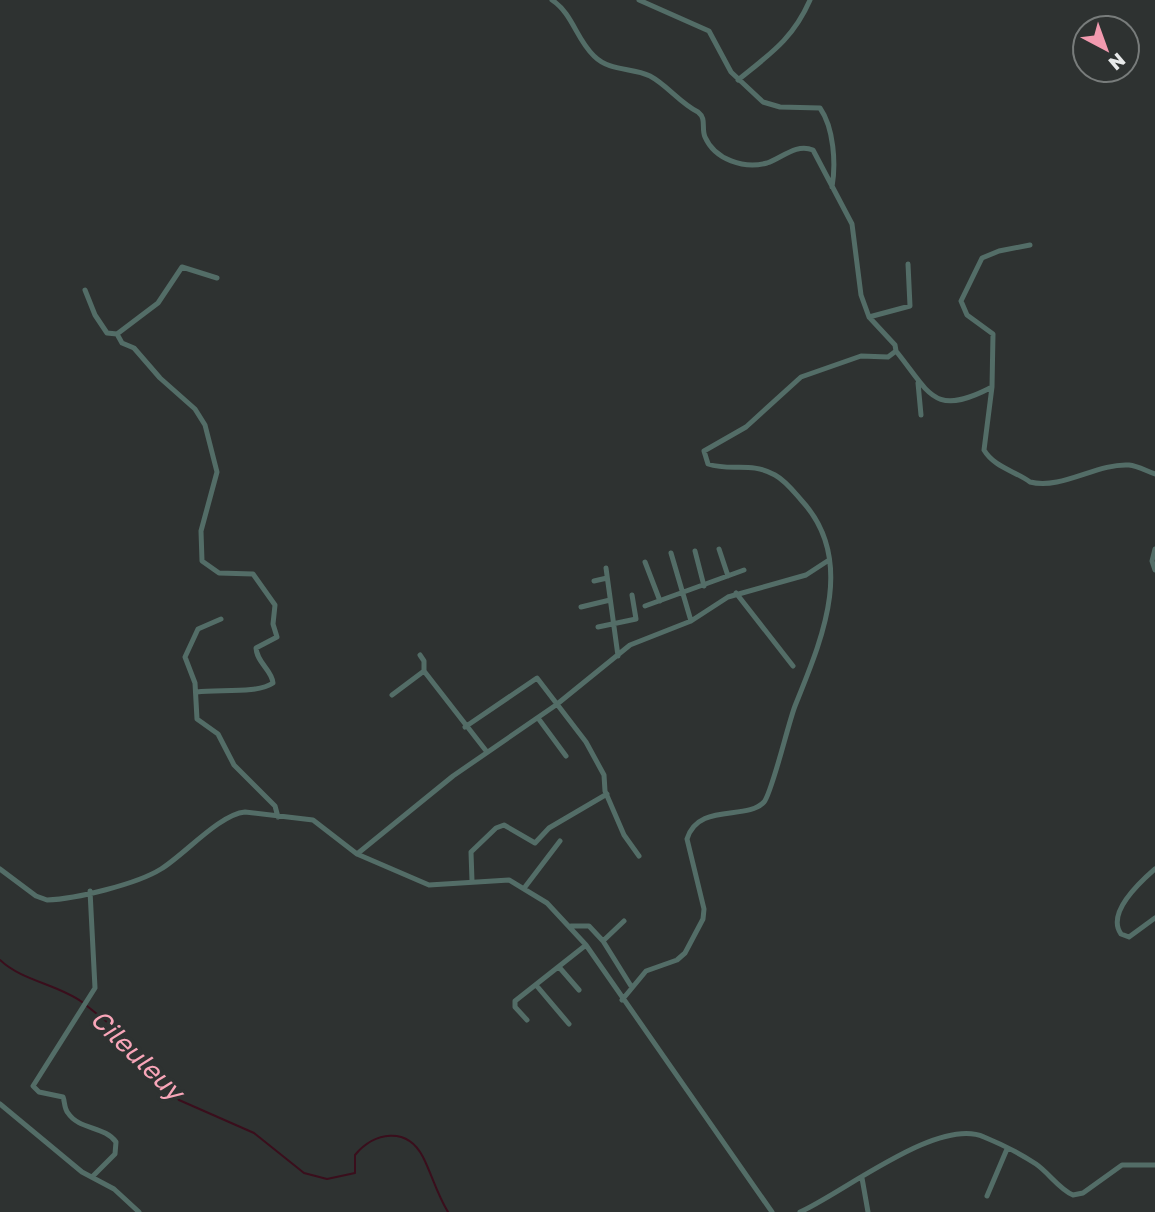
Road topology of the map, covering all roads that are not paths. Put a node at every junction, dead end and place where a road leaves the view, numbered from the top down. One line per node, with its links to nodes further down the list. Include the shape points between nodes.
1 (552, 0): 5 (street, via 565,9 581,39 601,62 649,75 703,116 704,136 719,154 735,163 754,164 810,148)
2 (639, 0): 4 (street, via 709,31)
3 (810, 0): 4 (street, via 793,34)
4 (738, 80): 5 (street, via 771,106 820,108 833,154)
5 (832, 187): 10 (street, via 852,224 861,295)
6 (1030, 245): 14 (street, via 982,258 961,301 967,315 993,334)
7 (908, 264): 10 (street, via 910,306)
8 (217, 278): 11 (street, via 182,267 158,303)
9 (85, 290): 11 (street, via 107,333)
10 (869, 317): 12 (street)
11 (117, 334): 45 (street, via 195,409 205,425 217,472 201,530 202,561 219,573 254,574 275,605 277,637 256,648 258,662 273,683 254,689)
12 (896, 351): 13 (street); 21 (street, via 888,358 861,356 801,377 746,427 704,451 708,464 748,465 785,483 816,516)
13 (918, 383): 14 (street, via 930,394 954,401); 15 (street)
14 (992, 387): 16 (street, via 984,450 992,461 1030,482 1119,466)
15 (921, 415)
16 (1155, 474)
17 (719, 549): 26 (street)
18 (1155, 549): 25 (street)
19 (695, 551): 29 (street)
20 (671, 552): 30 (street)
21 (830, 560): 31 (street, via 806,575); 69 (street, via 829,609 781,743 770,792 760,805 724,812 691,829 687,839 703,919 677,960 646,971)
22 (645, 562): 34 (street)
23 (606, 568): 27 (street)
24 (744, 570): 26 (street)
25 (1155, 570)
26 (728, 576): 29 (street)
27 (607, 579): 28 (street); 33 (street)
28 (594, 581)
29 (704, 586): 30 (street)
30 (682, 593): 34 (street); 38 (street)
31 (736, 593): 38 (street); 43 (street)
32 (632, 595): 39 (street, via 636,619)
33 (610, 600): 36 (street); 39 (street)
34 (660, 601): 35 (street)
35 (645, 606)
36 (581, 607)
37 (221, 619): 45 (street, via 198,629 186,654)
38 (691, 621): 42 (street, via 647,636)
39 (614, 624): 40 (street); 42 (street)
40 (598, 627)
41 (420, 655): 44 (street)
42 (618, 656): 47 (street)
43 (793, 666)
44 (424, 671): 46 (street); 49 (street)
45 (197, 692): 53 (street, via 197,719 218,734 234,765 275,806)
46 (391, 695)
47 (556, 705): 48 (street); 49 (street, via 534,678); 52 (street, via 586,742 605,779)
48 (538, 718): 50 (street); 51 (street)
49 (465, 727): 50 (street)
50 (486, 752): 55 (street)
51 (566, 757)
52 (607, 794): 56 (street, via 624,835); 59 (street, via 549,828 535,843 504,825 496,828 471,852)
53 (278, 817): 55 (street, via 302,817 322,825); 61 (street, via 238,813 161,869 140,880)
54 (560, 841): 60 (street)
55 (357, 853): 59 (street, via 429,885)
56 (639, 856)
57 (0, 869): 61 (street, via 47,900)
58 (1155, 869): 62 (street, via 1127,898 1118,928 1129,937)
59 (472, 881): 60 (street, via 496,878)
60 (525, 887): 64 (street)
61 (90, 891): 77 (street, via 96,984 33,1086 39,1092 63,1097 74,1120 104,1131 116,1142 115,1154)
62 (1155, 918)
63 (624, 921): 65 (street)
64 (571, 926): 65 (street, via 589,926); 66 (street)
65 (603, 941): 69 (street)
66 (586, 944): 67 (street); 71 (street)
67 (559, 967): 68 (street); 70 (street)
68 (536, 985): 72 (street, via 514,1003); 73 (street)
69 (631, 986): 71 (street)
70 (579, 990)
71 (622, 1000): 81 (street)
72 (527, 1020)
73 (569, 1024)
74 (0, 1104): 77 (street)
75 (1007, 1149): 76 (street, via 1035,1164 1073,1195 1083,1193 1122,1165); 78 (street, via 979,1135 951,1136 902,1153); 79 (street)
76 (1155, 1165)
77 (92, 1177): 80 (street, via 124,1196)
78 (862, 1178): 82 (street); 83 (street)
79 (986, 1196)
80 (139, 1212)
81 (772, 1212)
82 (800, 1212)
83 (868, 1212)

